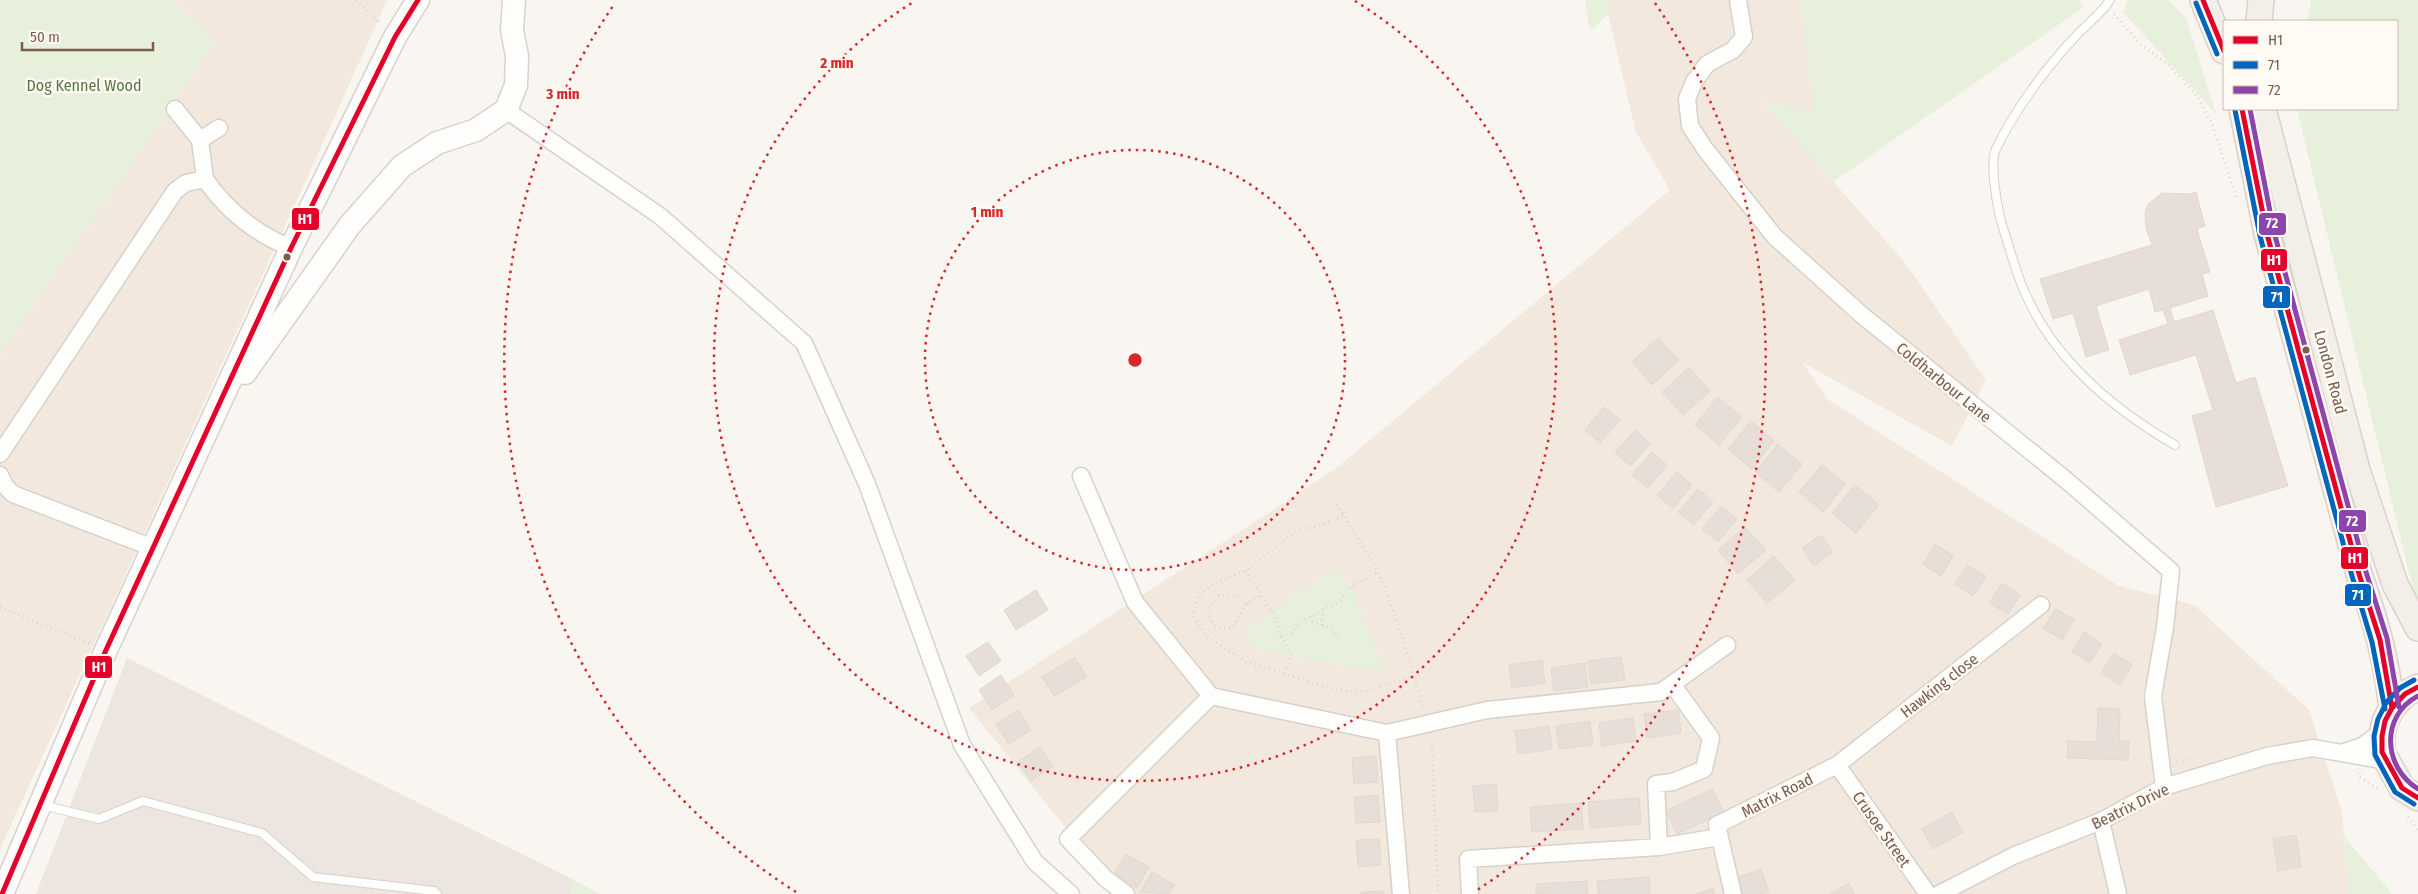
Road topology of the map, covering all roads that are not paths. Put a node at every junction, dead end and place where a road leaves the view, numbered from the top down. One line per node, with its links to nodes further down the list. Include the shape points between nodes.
1 (418, 0): 16 (main road, via 395,37)
2 (514, 0): 10 (main road, via 512,30 517,56 516,85)
3 (1738, 0): 35 (street, Coldharbour Lane, via 1744,36 1733,50 1707,64 1694,82 1688,99 1690,126 1705,149 1775,237 1841,296 2066,480 2171,571 2153,696)
4 (2203, 0): 8 (main road)
5 (2261, 0): 7 (main road)
6 (2108, 3): 18 (lane, via 2054,61 2008,125 1995,152 1994,189 2010,254 2026,296 2050,338 2087,381 2113,405)
7 (2259, 20)
8 (2223, 49)
9 (175, 109): 14 (street)
10 (506, 110): 17 (main road, via 476,130 437,143 402,166 350,225); 44 (street, via 660,216 804,343 867,484 962,745 1035,862)
11 (2242, 110): 29 (main road, London Road, via 2267,234 2356,564 2386,661)
12 (2263, 110): 24 (main road, London Road, via 2357,470 2395,584)
13 (219, 128): 14 (street)
14 (200, 140): 15 (street)
15 (205, 179): 16 (street, via 242,221); 19 (street, via 186,183 175,191)
16 (291, 248): 17 (main road)
17 (213, 417): 22 (main road)
18 (2175, 445)
19 (0, 454)
20 (1080, 476): 28 (street, via 1135,602)
21 (2, 484): 22 (street, via 13,494)
22 (153, 548): 36 (main road)
23 (2041, 604): 34 (street, Hawking close)
24 (2418, 628)
25 (1727, 645): 26 (street)
26 (1672, 684): 31 (street, via 1661,692 1487,710); 40 (street, via 1711,738 1704,769 1673,782 1656,784)
27 (2418, 686): 29 (main road)
28 (1211, 696): 31 (street); 45 (street, via 1068,840 1106,879)
29 (2392, 708): 30 (main road)
30 (2383, 731): 32 (street, Beatrix Drive, via 2362,746); 33 (main road, via 2382,752)
31 (1388, 733): 46 (street)
32 (2344, 752): 33 (street, Beatrix Drive); 35 (street, Beatrix Drive, via 2313,748 2267,756)
33 (2376, 759): 37 (main road, via 2402,788)
34 (1837, 764): 39 (street, Matrix Road); 49 (street, Crusoe Street)
35 (2164, 787): 38 (street, Beatrix Drive)
36 (40, 805): 42 (main road); 43 (lane, via 98,819 143,801 262,833 313,877 434,891)
37 (2412, 806)
38 (2101, 821): 41 (street, Beatrix Drive, via 2013,856); 50 (street)
39 (1718, 831): 40 (street, Matrix Road); 48 (street)
40 (1659, 847): 47 (street, Matrix Road, via 1468,859)
41 (1946, 890)
42 (2, 894)
43 (437, 894)
44 (1071, 894)
45 (1126, 894)
46 (1401, 894)
47 (1470, 894)
48 (1732, 894)
49 (1928, 894)
50 (2118, 894)

